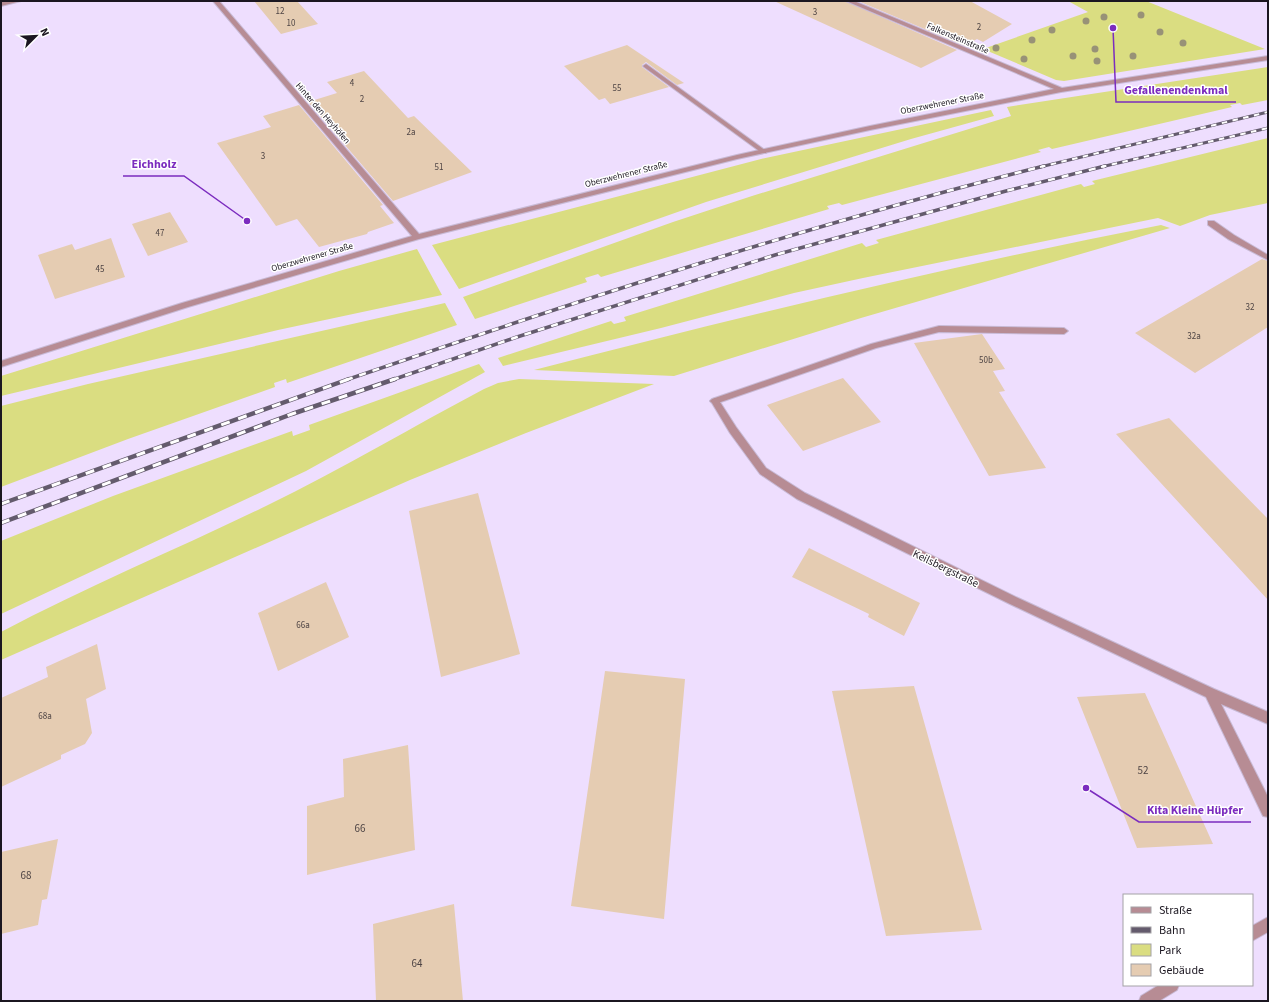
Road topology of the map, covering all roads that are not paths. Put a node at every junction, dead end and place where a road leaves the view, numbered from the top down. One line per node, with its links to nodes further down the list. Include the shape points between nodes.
1 (18, 1): 4 (street)
2 (216, 1): 10 (street, Hinter den Heyhöfen)
3 (849, 1): 7 (street, Falkensteinstraße)
4 (1, 4)
5 (1268, 58): 7 (street, Oberzwehrener Straße)
6 (646, 66): 8 (street)
7 (1061, 90): 8 (street, Oberzwehrener Straße)
8 (764, 152): 10 (street, Oberzwehrener Straße)
9 (1211, 223): 11 (street)
10 (417, 236): 13 (street, Oberzwehrener Straße, via 185,305)
11 (1268, 258)
12 (1064, 331): 14 (street, Keilsbergstraße, via 939,329 874,346 714,401 763,470 801,496 1014,601)
13 (1, 364)
14 (1210, 693): 15 (street, Keilsbergstraße); 16 (street)
15 (1268, 718)
16 (1268, 811)
17 (1268, 924): 18 (street)
18 (1253, 933)
19 (1170, 986): 20 (street)
20 (1146, 1001)

